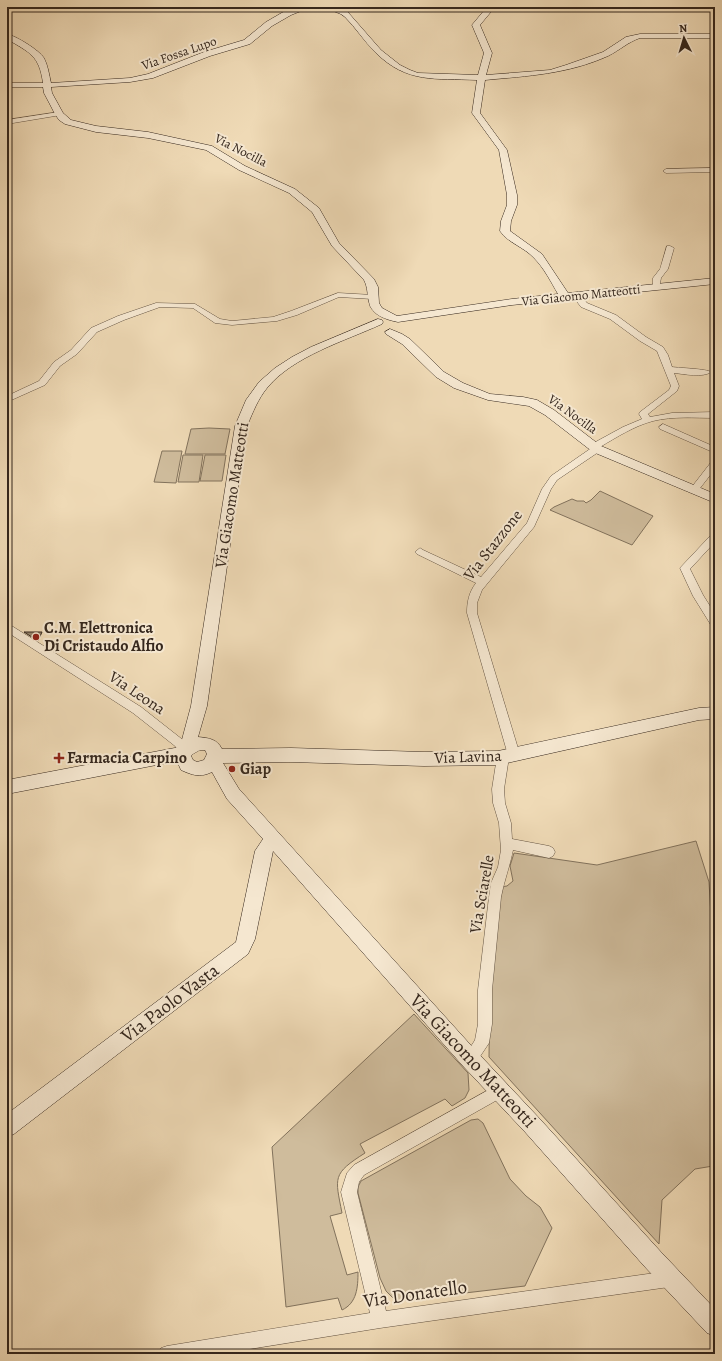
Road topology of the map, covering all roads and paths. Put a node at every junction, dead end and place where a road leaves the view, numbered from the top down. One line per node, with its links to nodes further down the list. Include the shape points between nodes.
1 (307, 7): 7 (street, Via Fossa Lupo, via 288,13 268,24 247,42 150,76 65,85)
2 (330, 7): 6 (street, via 348,16 382,53 405,72 417,75)
3 (490, 7): 6 (street, via 476,25 488,53)
4 (7, 36): 7 (street, via 40,58 45,70)
5 (715, 36): 6 (street, via 640,36 629,39 606,54 569,67)
6 (481, 78): 19 (street, via 476,113 503,150 512,195 505,231 538,256)
7 (46, 83): 8 (street, Via Fossa Lupo); 9 (street, via 48,93)
8 (7, 85)
9 (59, 114): 10 (street); 20 (street, Via Nocilla, via 68,122 96,129 148,135 209,148 242,168 286,187 316,210 336,244 369,279)
10 (34, 118): 11 (street); 12 (street)
11 (7, 122)
12 (17, 126)
13 (714, 168): 14 (street)
14 (666, 171)
15 (670, 248): 17 (street, via 664,269 657,278)
16 (715, 281): 17 (street, Via Giacomo Matteotti)
17 (656, 287): 18 (street, Via Giacomo Matteotti)
18 (576, 295): 19 (street, Via Giacomo Matteotti); 25 (street, via 584,305 613,317 660,350)
19 (565, 296): 23 (street, Via Giacomo Matteotti, via 448,311)
20 (373, 297): 21 (street, Via Nocilla); 27 (street, via 338,295 274,319 232,323 218,321 195,306 159,305 94,330 74,352 57,364 42,383)
21 (378, 310): 22 (street); 23 (street)
22 (378, 322): 23 (street, via 378,327); 23 (street, via 386,318); 24 (street)
23 (396, 328): 24 (street); 32 (street, Via Nocilla, via 438,373 450,382 487,396 536,405)
24 (346, 337): 42 (street, Via Giacomo Matteotti, via 304,354 286,365 269,378 245,412)
25 (668, 369): 26 (street); 29 (street, via 674,388 644,412)
26 (707, 372)
27 (7, 399)
28 (715, 415): 29 (street)
29 (648, 420): 31 (street)
30 (663, 427): 33 (street)
31 (621, 432): 32 (street); 32 (street)
32 (598, 449): 35 (street, Via Nocilla); 39 (street, Via Stazzone, via 554,478 531,525)
33 (715, 450)
34 (715, 463): 35 (street)
35 (694, 490): 36 (street, Via Nocilla)
36 (715, 499)
37 (715, 536): 40 (street, via 685,568 705,610)
38 (420, 552): 39 (street)
39 (482, 582): 45 (street, Via Stazzone, via 474,596 472,613)
40 (715, 622)
41 (7, 628): 46 (street, Via Leona, via 137,710 179,743)
42 (199, 706): 44 (street, via 200,728); 46 (street)
43 (715, 713): 45 (street, Via Lavina, via 699,714)
44 (213, 754): 45 (street, Via Lavina, via 424,759); 46 (street, Via Lavina, via 198,743); 46 (street, via 206,768); 48 (street, via 221,776)
45 (508, 756): 50 (street, Via Sciarelle, via 503,762 498,789)
46 (188, 757): 47 (street, via 152,760); 48 (street)
47 (7, 787)
48 (233, 794): 49 (street, Via Giacomo Matteotti)
49 (272, 839): 52 (street, Via Giacomo Matteotti); 54 (street, Via Paolo Vasta, via 264,851 242,948)
50 (506, 843): 51 (street); 52 (street, Via Sciarelle, via 504,866 495,897 482,1043)
51 (549, 852)
52 (470, 1059): 53 (street, Via Giacomo Matteotti)
53 (501, 1090): 55 (street, Via Giacomo Matteotti); 56 (street, via 359,1170 352,1178 348,1192)
54 (7, 1127)
55 (669, 1279): 56 (street, Via Donatello); 57 (street, Via Giacomo Matteotti)
56 (380, 1320): 58 (street, Via Donatello)
57 (715, 1325)
58 (167, 1354)

